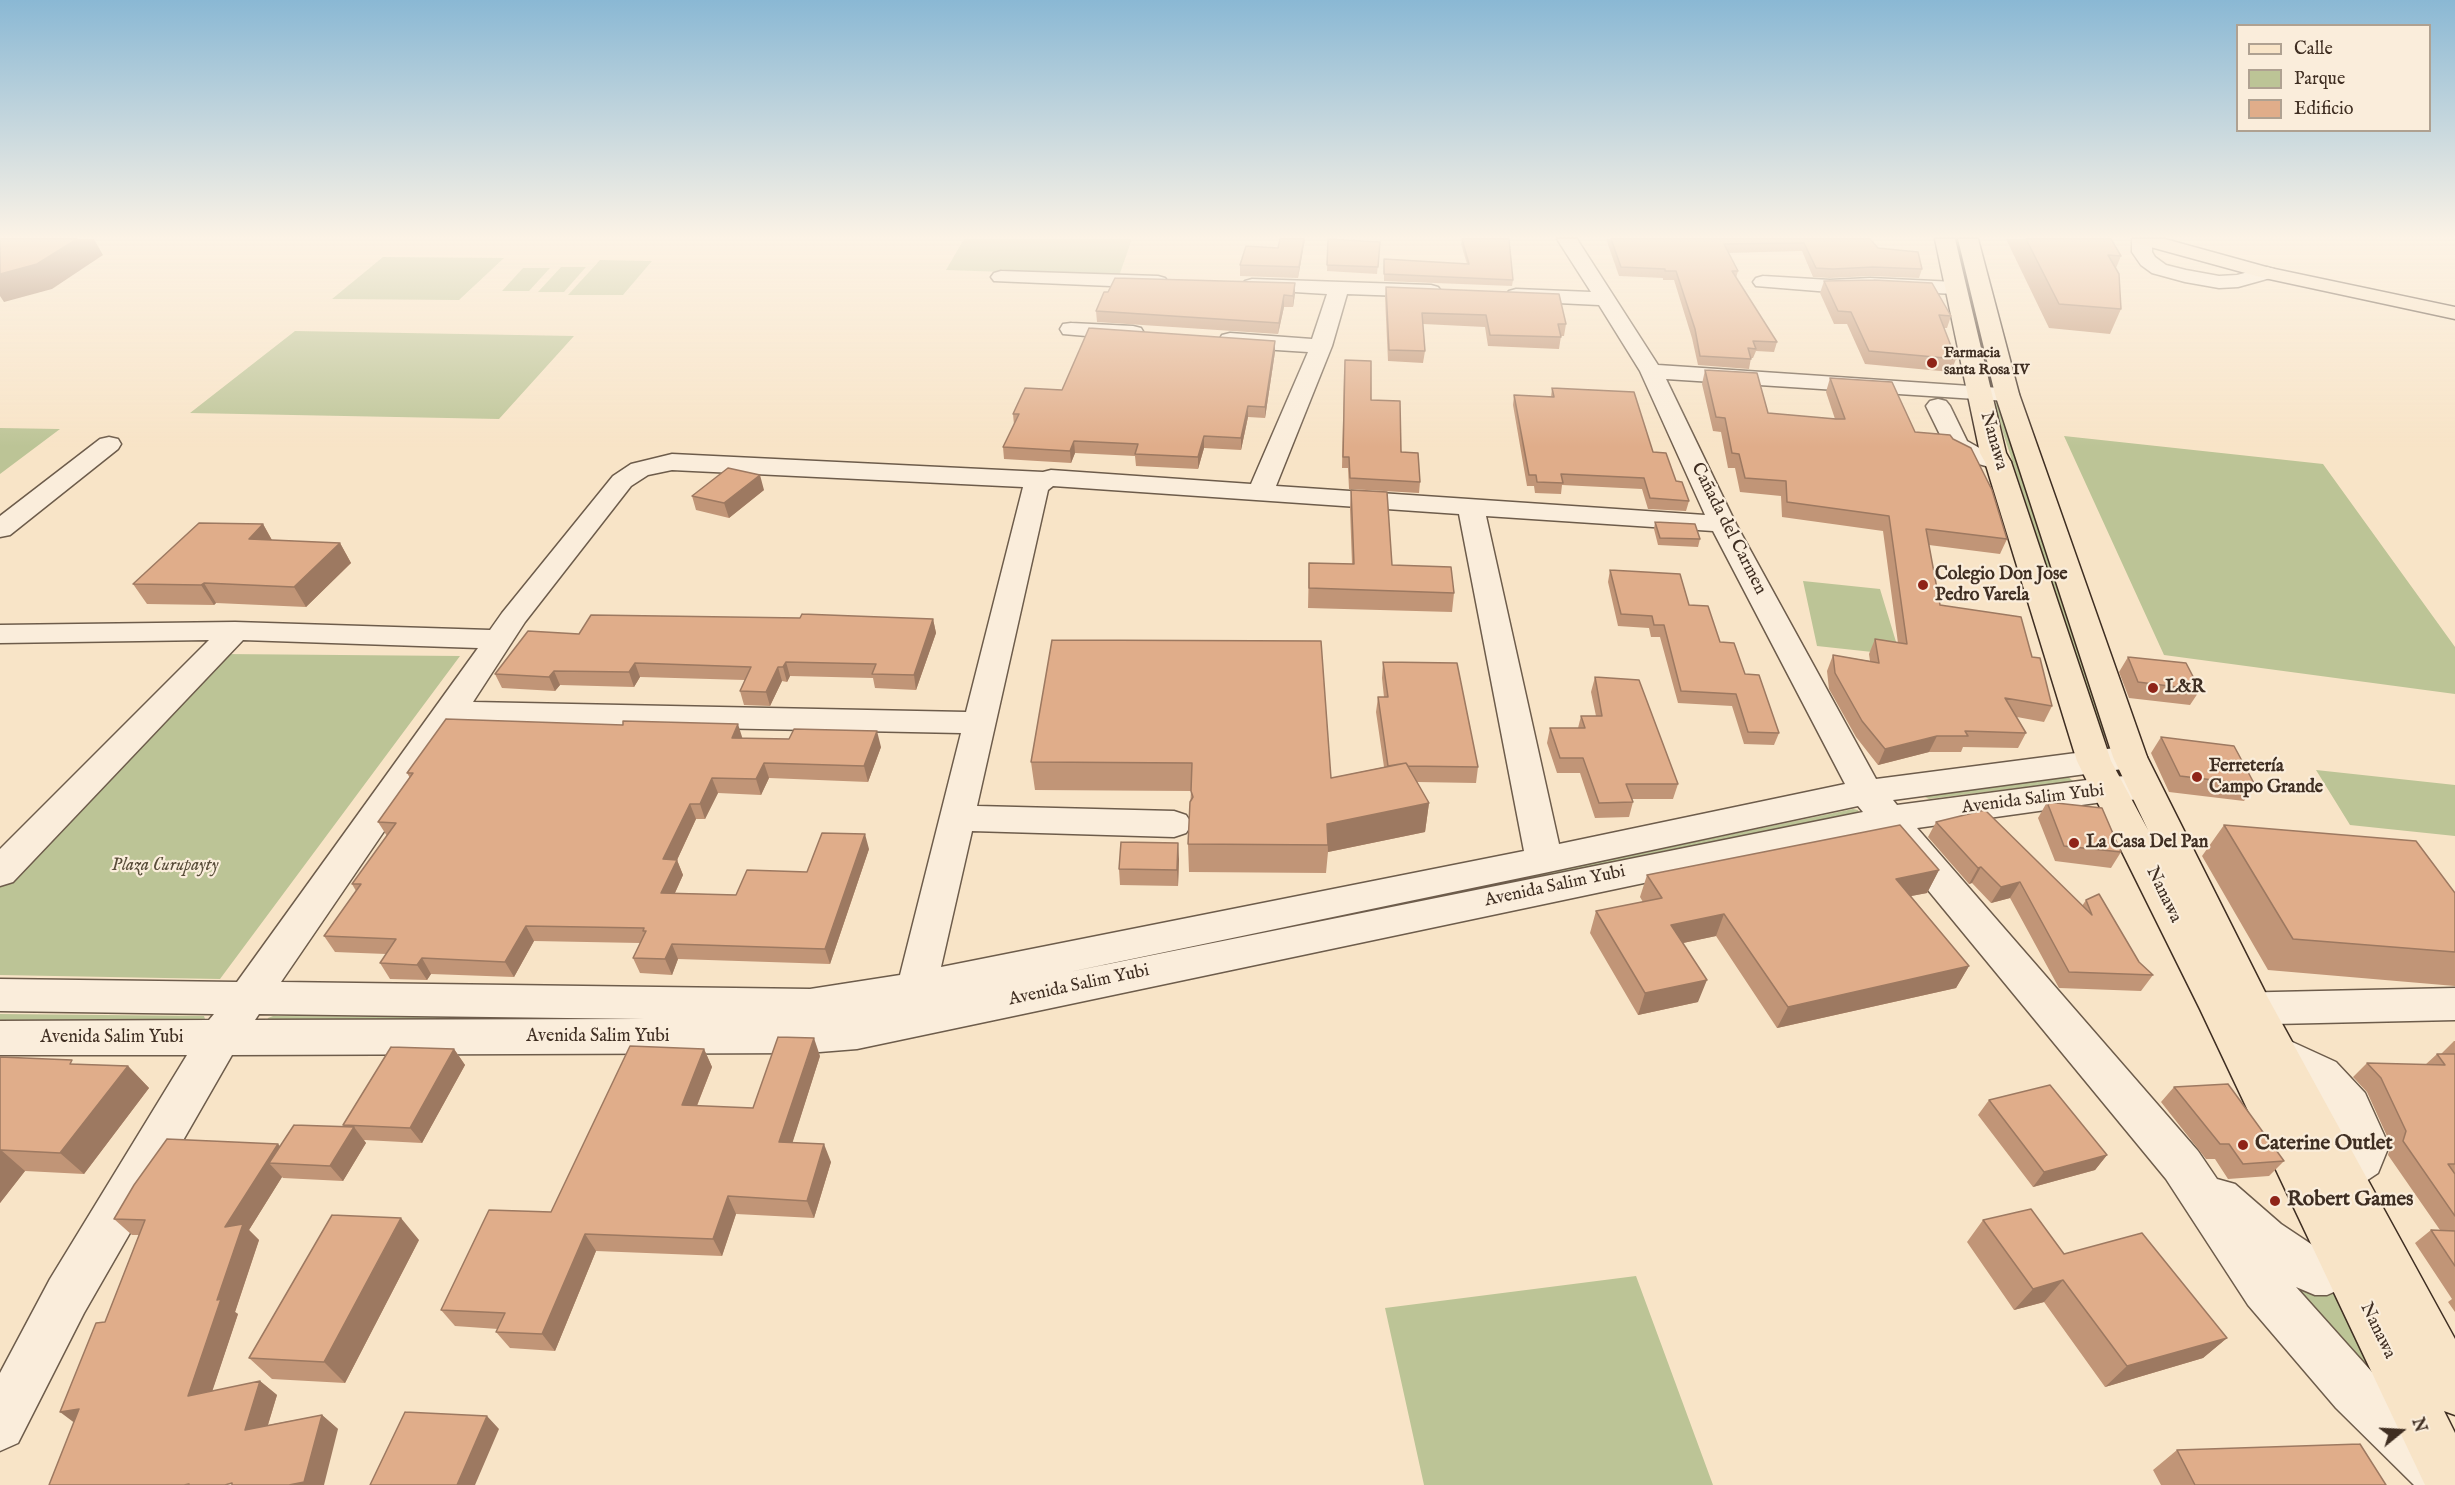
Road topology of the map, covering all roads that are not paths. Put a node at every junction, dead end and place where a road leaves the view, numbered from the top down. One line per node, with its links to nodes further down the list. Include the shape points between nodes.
1 (1333, 308): 12 (street)
2 (1610, 308): 13 (street, Cañada del Carmen)
3 (1961, 308): 7 (main road, Nanawa)
4 (1982, 308): 8 (main road, Nanawa)
5 (2433, 308): 6 (main road)
6 (2455, 313)
7 (1964, 324): 8 (street); 14 (main road, Nanawa)
8 (1990, 328): 15 (main road, Nanawa)
9 (1071, 329): 10 (street)
10 (1154, 335)
11 (1214, 339): 12 (street)
12 (1321, 346): 21 (street)
13 (1651, 371): 16 (street, via 1905,387 1918,403); 23 (street, Cañada del Carmen)
14 (1980, 392): 15 (street); 16 (street); 18 (main road, Nanawa)
15 (2007, 394): 19 (main road, Nanawa)
16 (1938, 398): 18 (street, via 1957,446 1974,455)
17 (109, 444): 24 (street)
18 (1996, 458): 19 (street); 30 (main road, Nanawa)
19 (2028, 459): 30 (main road, Nanawa)
20 (1044, 480): 21 (street); 27 (street, via 672,462 640,469 621,481 512,619); 29 (street, via 1036,487)
21 (1260, 494): 22 (street)
22 (1471, 508): 23 (street); 35 (street)
23 (1723, 524): 31 (street, Cañada del Carmen)
24 (0, 529)
25 (222, 631): 26 (street); 27 (street); 34 (street); 36 (street)
26 (0, 634)
27 (500, 640): 28 (street)
28 (448, 712): 29 (street); 38 (street)
29 (978, 723): 32 (street)
30 (2120, 774): 31 (street, Avenida Salim Yubi); 41 (main road, Nanawa)
31 (1877, 805): 35 (street, Avenida Salim Yubi); 40 (street, Avenida Salim Yubi); 45 (street, Cañada del Carmen)
32 (957, 818): 33 (street); 40 (street)
33 (1174, 824)
34 (0, 840)
35 (1544, 860): 40 (street, Avenida Salim Yubi)
36 (0, 872)
37 (0, 995): 38 (street, Avenida Salim Yubi)
38 (246, 1000): 40 (street, Avenida Salim Yubi); 43 (street)
39 (2455, 1004): 41 (street)
40 (913, 1005): 43 (street, Avenida Salim Yubi, via 857,1032 807,1036)
41 (2237, 1009): 44 (main road, Nanawa); 47 (main road, Nanawa)
42 (0, 1038): 43 (street, Avenida Salim Yubi)
43 (219, 1039): 49 (street, via 67,1296)
44 (2277, 1052): 46 (street, via 2320,1075 2350,1106 2367,1146 2362,1159)
45 (2182, 1165): 47 (street, via 2265,1240 2315,1272 2335,1268); 50 (street, via 2265,1288 2354,1390)
46 (2341, 1173): 48 (main road)
47 (2339, 1252): 50 (main road, Nanawa)
48 (2455, 1390)
49 (0, 1425)
50 (2452, 1485)

